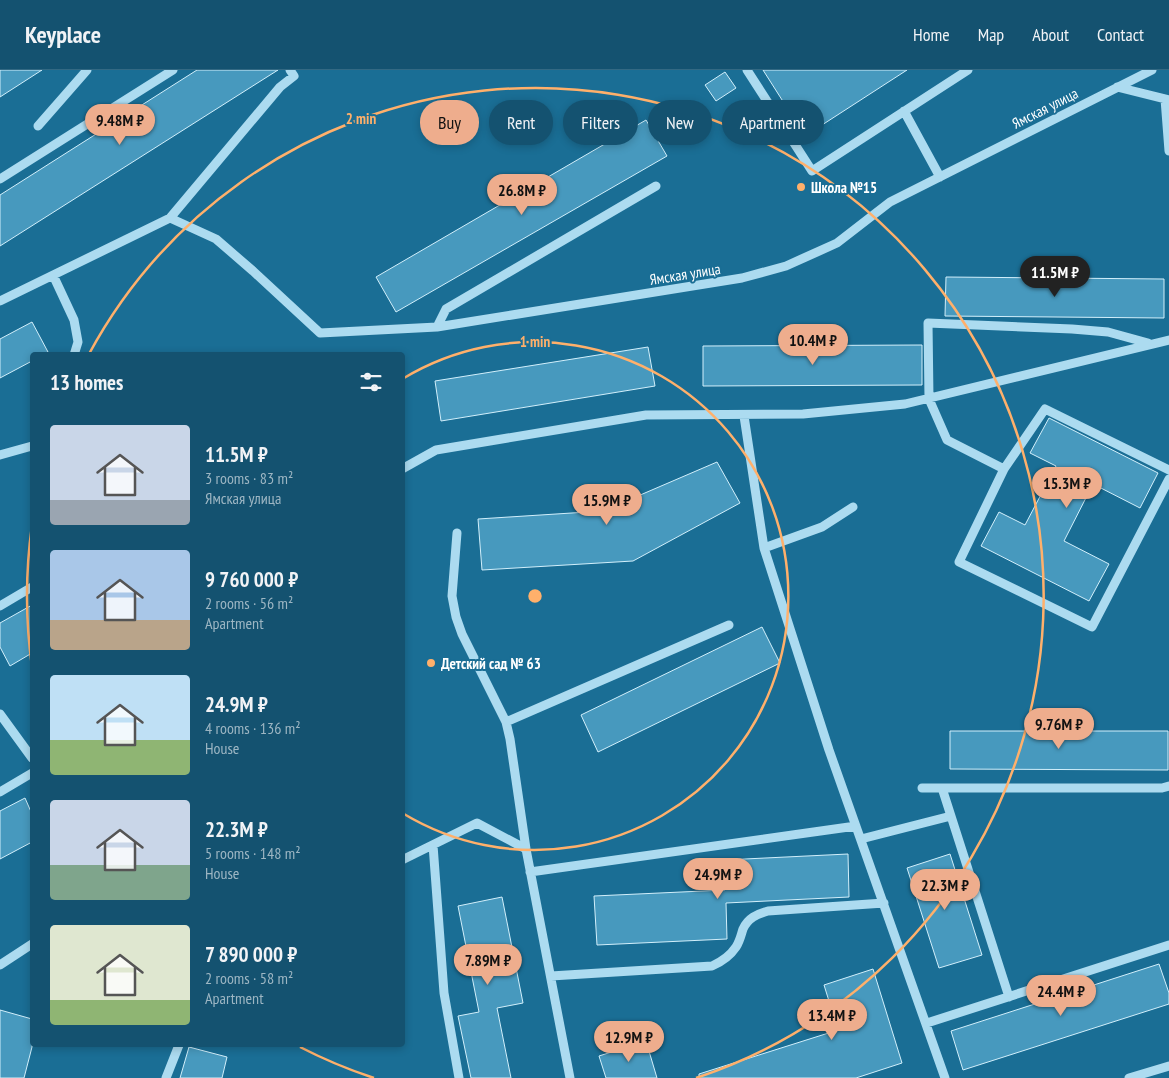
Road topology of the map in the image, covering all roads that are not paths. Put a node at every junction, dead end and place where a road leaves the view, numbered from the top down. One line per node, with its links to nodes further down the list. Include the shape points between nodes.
1 (86, 70): 10 (street)
2 (173, 70): 13 (street)
3 (290, 70): 15 (street, via 294,76 280,88)
4 (747, 70): 9 (street, via 812,171)
5 (968, 70): 9 (street)
6 (1152, 70): 7 (street, Ямская улица)
7 (1117, 87): 8 (street); 12 (street, Ямская улица)
8 (1167, 99): 11 (street)
9 (904, 111): 12 (street)
10 (38, 126)
11 (1169, 151)
12 (940, 177): 18 (street, Ямская улица, via 890,202 838,243 767,272)
13 (0, 178)
14 (656, 186): 18 (street, via 446,309)
15 (170, 218): 16 (street); 18 (street, Ямская улица, via 216,239 320,333)
16 (53, 275): 17 (street); 21 (street, via 74,320 78,342)
17 (0, 301)
18 (437, 327)
19 (1169, 340): 20 (street)
20 (1150, 343): 22 (street); 22 (street, via 1108,332 928,322)
21 (75, 352)
22 (930, 399): 23 (street, via 818,413); 27 (street, via 947,440)
23 (744, 416): 26 (street, via 646,415 436,450); 32 (street)
24 (30, 447): 25 (street)
25 (0, 455)
26 (405, 467)
27 (1004, 469): 28 (street, via 1044,409); 29 (street, via 959,562 1092,627)
28 (1169, 470)
29 (1169, 479)
30 (853, 507): 32 (street, via 822,527)
31 (457, 533): 37 (street, via 452,596 456,617)
32 (764, 548): 45 (street)
33 (30, 588): 34 (street)
34 (0, 606)
35 (730, 625): 37 (street)
36 (0, 714): 38 (street)
37 (506, 722): 48 (street)
38 (30, 755)
39 (30, 774): 43 (street)
40 (1169, 786): 42 (street)
41 (922, 788): 42 (street)
42 (942, 788): 44 (street)
43 (0, 792)
44 (951, 816): 46 (street); 56 (street)
45 (856, 826): 46 (street); 50 (street)
46 (861, 839): 51 (street)
47 (433, 845): 48 (street, via 477,823); 49 (street); 61 (street, via 444,993)
48 (526, 849): 50 (street)
49 (405, 859)
50 (530, 872): 55 (street)
51 (884, 903): 55 (street, via 768,911 756,915 743,929 729,956 712,966); 57 (street)
52 (30, 945): 54 (street)
53 (1169, 945): 56 (street)
54 (0, 965)
55 (551, 976): 62 (street)
56 (1008, 997): 57 (street)
57 (927, 1023): 63 (street)
58 (178, 1047): 60 (street)
59 (1169, 1066): 64 (street)
60 (166, 1078)
61 (459, 1078)
62 (570, 1078)
63 (945, 1078)
64 (1129, 1078)

